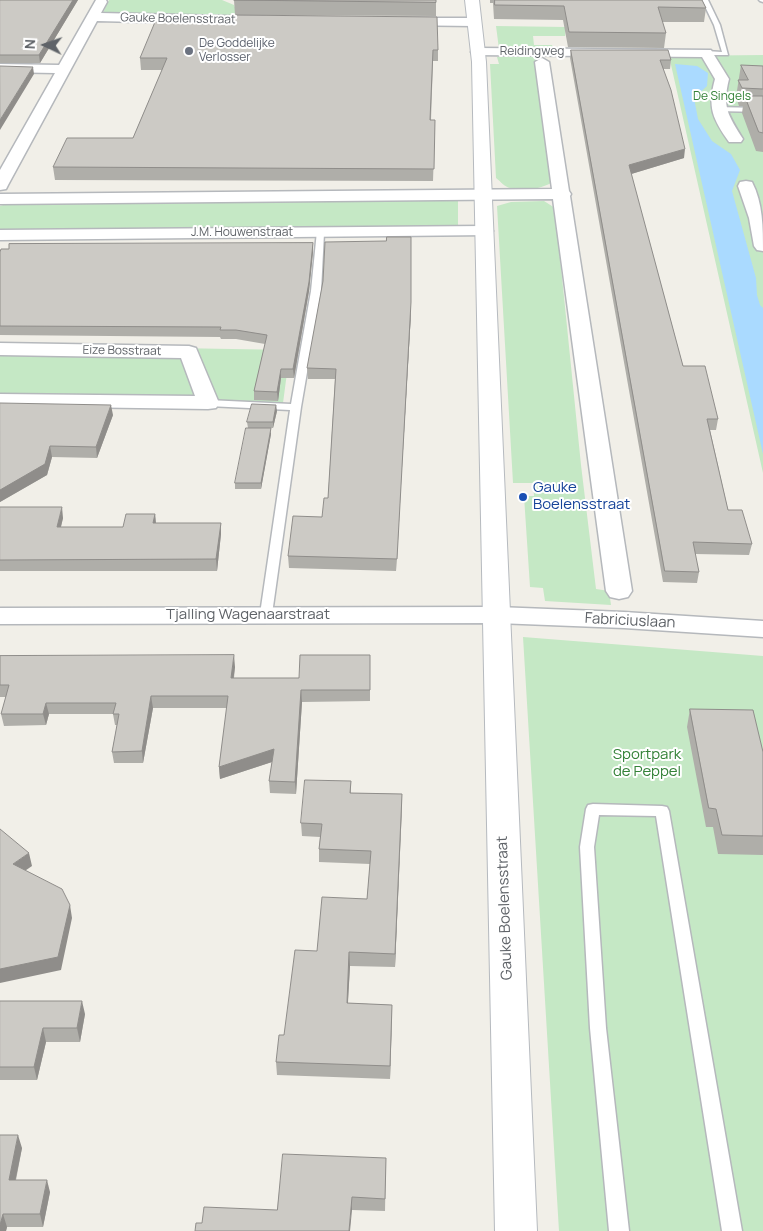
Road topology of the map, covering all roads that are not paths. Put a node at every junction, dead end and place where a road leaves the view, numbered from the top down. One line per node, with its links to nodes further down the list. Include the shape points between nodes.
1 (102, 0): 4 (street)
2 (472, 0): 7 (main road, Gauke Boelensstraat)
3 (705, 0): 9 (lane, via 726,54)
4 (93, 17): 5 (street, Gauke Boelensstraat); 12 (street)
5 (274, 21)
6 (384, 22): 7 (street)
7 (473, 22): 8 (main road, Gauke Boelensstraat)
8 (478, 52): 9 (street, Reidingweg); 19 (main road, Gauke Boelensstraat)
9 (706, 53): 13 (street, via 722,79)
10 (542, 62): 18 (street)
11 (0, 68): 12 (street)
12 (64, 69): 16 (street)
13 (716, 109): 14 (lane); 15 (street)
14 (763, 110)
15 (735, 139)
16 (0, 185)
17 (746, 186): 21 (street)
18 (563, 194): 19 (street); 30 (street)
19 (483, 196): 20 (street); 22 (main road, Gauke Boelensstraat)
20 (0, 199)
21 (761, 218): 25 (street)
22 (484, 231): 23 (street, J.M. Houwenstraat); 32 (main road, Gauke Boelensstraat)
23 (320, 233): 24 (street, J.M. Houwenstraat); 29 (lane, via 316,291)
24 (0, 235)
25 (763, 246)
26 (0, 349): 28 (street, Eize Bosstraat, via 189,352)
27 (0, 400): 28 (street)
28 (208, 404): 29 (lane)
29 (296, 407): 31 (lane)
30 (620, 591)
31 (266, 614): 32 (street, Tjalling Wagenaarstraat); 33 (street, Tjalling Wagenaarstraat)
32 (496, 615): 34 (street, Fabriciuslaan); 35 (main road, Gauke Boelensstraat)
33 (0, 616)
34 (763, 629)
35 (516, 1231)
36 (619, 1231): 37 (lane, via 597,1019 587,847 593,809 662,811)
37 (732, 1231)

